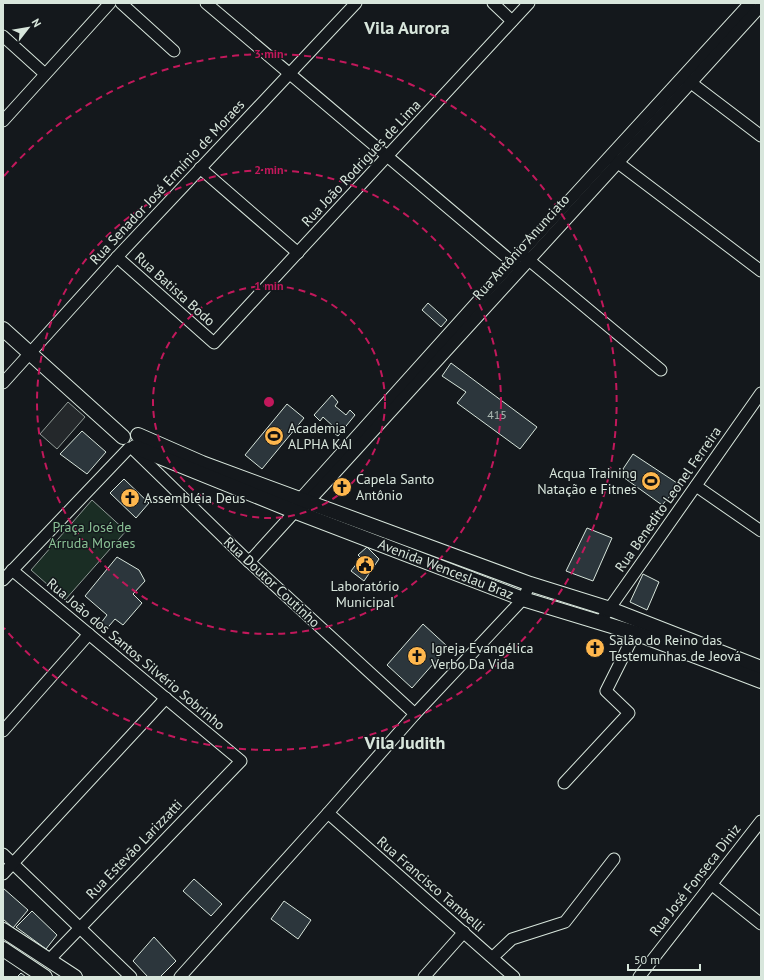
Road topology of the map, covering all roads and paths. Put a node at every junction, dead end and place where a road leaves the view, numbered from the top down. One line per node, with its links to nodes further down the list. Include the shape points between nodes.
1 (110, 3): 13 (street)
2 (121, 3): 11 (street)
3 (206, 3): 12 (street)
4 (356, 3): 12 (street, Rua Senador José Ermínio de Moraes)
5 (493, 3): 9 (street)
6 (529, 3): 9 (street, Rua João Rodrigues de Lima)
7 (750, 3): 14 (street, Rua Antônio Anunciato)
8 (761, 6): 15 (street, Rua Antônio Anunciato)
9 (512, 21): 20 (street, Rua João Rodrigues de Lima)
10 (3, 36): 13 (street)
11 (174, 51)
12 (290, 72): 20 (street); 23 (street, Rua Senador José Ermínio de Moraes)
13 (45, 74): 16 (street)
14 (682, 76): 15 (street); 17 (street, Rua Antônio Anunciato)
15 (691, 83): 18 (street); 19 (street, Rua Antônio Anunciato)
16 (3, 121)
17 (631, 132): 19 (street); 21 (street, Rua Antônio Anunciato)
18 (761, 136)
19 (640, 139): 22 (street, Rua Antônio Anunciato)
20 (388, 155): 24 (street, Rua João Rodrigues de Lima); 27 (street)
21 (609, 156): 22 (street); 25 (street, Rua Antônio Anunciato)
22 (618, 163): 25 (street, Rua Antônio Anunciato); 28 (street)
23 (200, 168): 24 (street); 26 (street, Rua Senador José Ermínio de Moraes)
24 (298, 253): 30 (street, Rua João Rodrigues de Lima)
25 (525, 256): 27 (street, Rua Antônio Anunciato); 32 (street)
26 (117, 257): 30 (street, Rua Batista Bodo); 31 (street, Rua Senador José Ermínio de Moraes)
27 (517, 266): 37 (street, Rua Antônio Anunciato)
28 (761, 271)
29 (3, 329): 31 (main road, Rua Doutor Coutinho)
30 (214, 343)
31 (31, 354): 33 (street, Rua Senador José Ermínio de Moraes); 35 (main road, Rua Doutor Coutinho)
32 (661, 370)
33 (3, 383)
34 (760, 399): 36 (street, Rua Benedito Leonel Ferreira)
35 (131, 443): 37 (main road, Avenida Wenceslau Braz, via 202,463); 41 (street, Rua Doutor Coutinho); 42 (street)
36 (696, 486): 38 (street); 46 (street, Rua Benedito Leonel Ferreira)
37 (301, 505): 39 (main road, Avenida Wenceslau Braz); 40 (main road, Avenida Wenceslau Braz); 41 (street, Rua Antônio Anunciato)
38 (761, 531)
39 (419, 543): 40 (main road); 44 (main road, Avenida Wenceslau Braz)
40 (414, 557): 45 (main road, Avenida Wenceslau Braz)
41 (249, 562): 52 (street, Rua Doutor Coutinho)
42 (12, 570): 43 (street); 49 (street, Rua João dos Santos Silvério Sobrinho)
43 (3, 580)
44 (530, 584): 45 (street); 46 (main road, Avenida Wenceslau Braz)
45 (523, 599): 47 (main road, Avenida Wenceslau Braz); 52 (street)
46 (610, 609): 47 (street, Rua Benedito Leonel Ferreira); 50 (main road, Avenida Wenceslau Braz)
47 (600, 622): 48 (main road, Avenida Wenceslau Braz)
48 (635, 633): 50 (main road, Avenida Wenceslau Braz); 55 (street, via 606,691 629,713)
49 (89, 634): 51 (street, Rua João dos Santos Silvério Sobrinho); 53 (street)
50 (760, 676)
51 (166, 698): 54 (street, Rua João dos Santos Silvério Sobrinho); 60 (street)
52 (415, 714): 56 (street)
53 (3, 731)
54 (241, 761): 64 (street, Rua Estevão Larizzatti)
55 (564, 783)
56 (328, 813): 66 (street, Rua Francisco Tambelli); 73 (street)
57 (761, 821): 62 (street, Rua José Fonseca Diniz)
58 (3, 854): 60 (street)
59 (614, 858): 68 (street, via 565,922 512,939)
60 (13, 863): 61 (street); 64 (street)
61 (3, 874)
62 (711, 884): 63 (street); 76 (street, Rua José Fonseca Diniz)
63 (761, 924)
64 (79, 927): 69 (street, Rua Estevão Larizzatti); 72 (street)
65 (3, 930): 69 (main road)
66 (464, 932): 68 (street, Rua Francisco Tambelli); 74 (street)
67 (3, 949): 70 (main road)
68 (493, 957): 75 (street, Rua Francisco Tambelli)
69 (49, 960): 71 (main road)
70 (45, 977)
71 (75, 977)
72 (131, 977)
73 (180, 977)
74 (424, 977)
75 (514, 977)
76 (639, 977)

